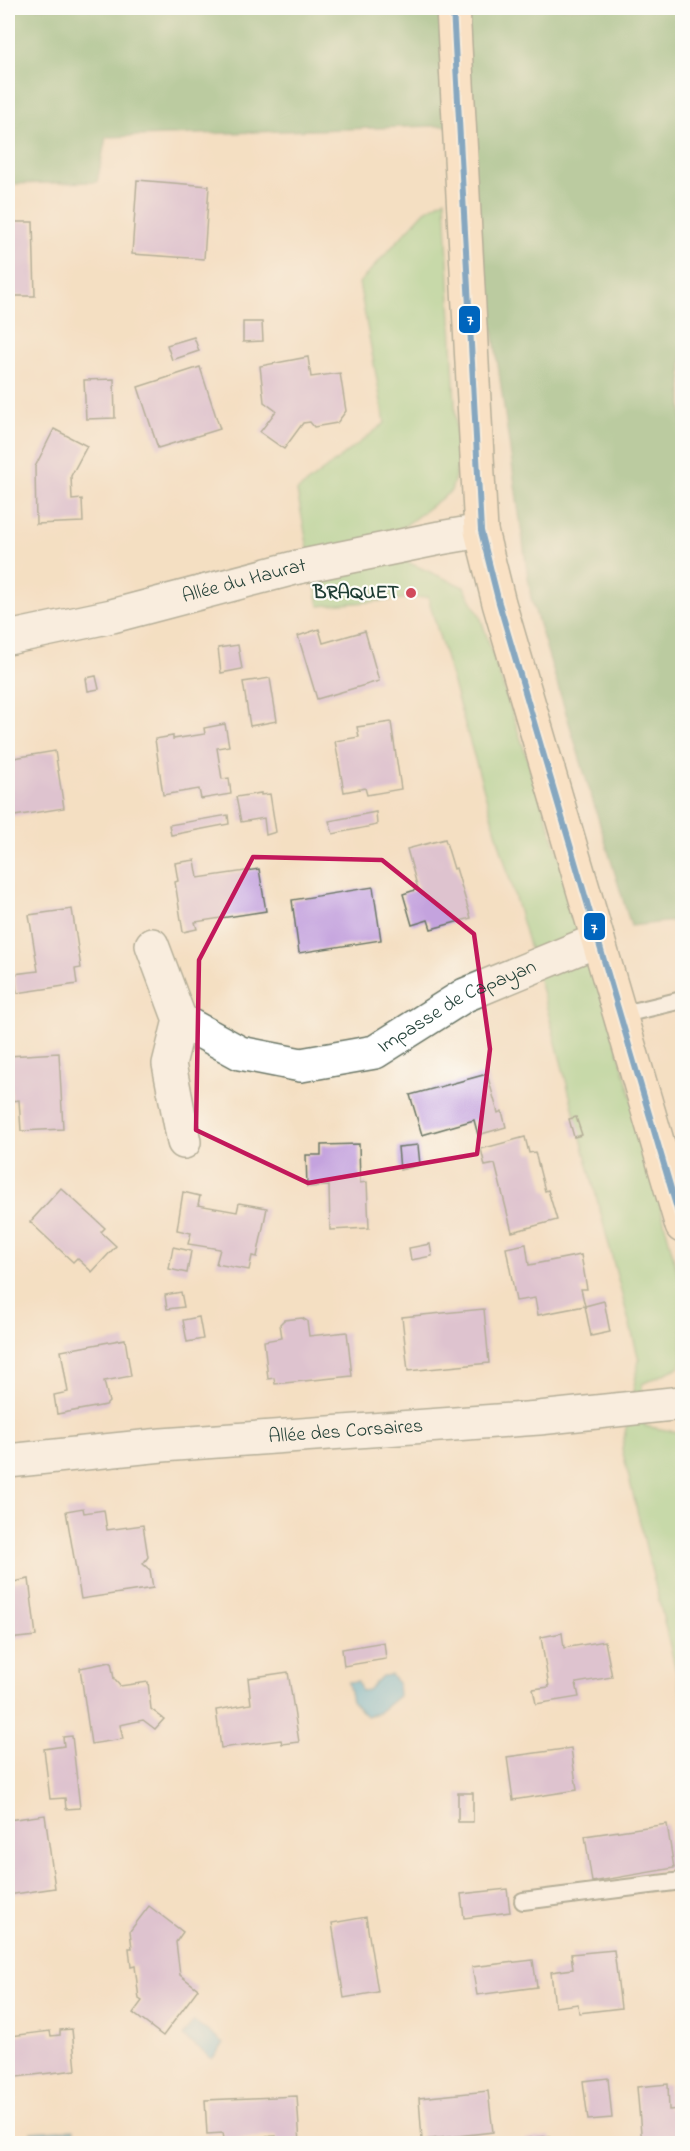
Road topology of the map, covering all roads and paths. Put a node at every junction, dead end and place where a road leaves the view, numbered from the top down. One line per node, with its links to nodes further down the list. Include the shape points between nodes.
1 (453, 8): 2 (main road)
2 (481, 531): 3 (street, Allée du Haurat, via 298,567 112,616); 4 (main road)
3 (8, 638)
4 (598, 940): 7 (main road); 8 (street, Impasse de Capayan, via 465,995 375,1052 301,1065 240,1053)
5 (152, 945): 8 (street)
6 (682, 1000): 7 (lane)
7 (620, 1015): 10 (main road)
8 (180, 1020): 9 (street, via 169,1064)
9 (184, 1142)
10 (682, 1226)
11 (682, 1402): 12 (street, Allée des Corsaires, via 539,1418 162,1445)
12 (8, 1461)
13 (682, 1881): 14 (lane)
14 (523, 1901)

